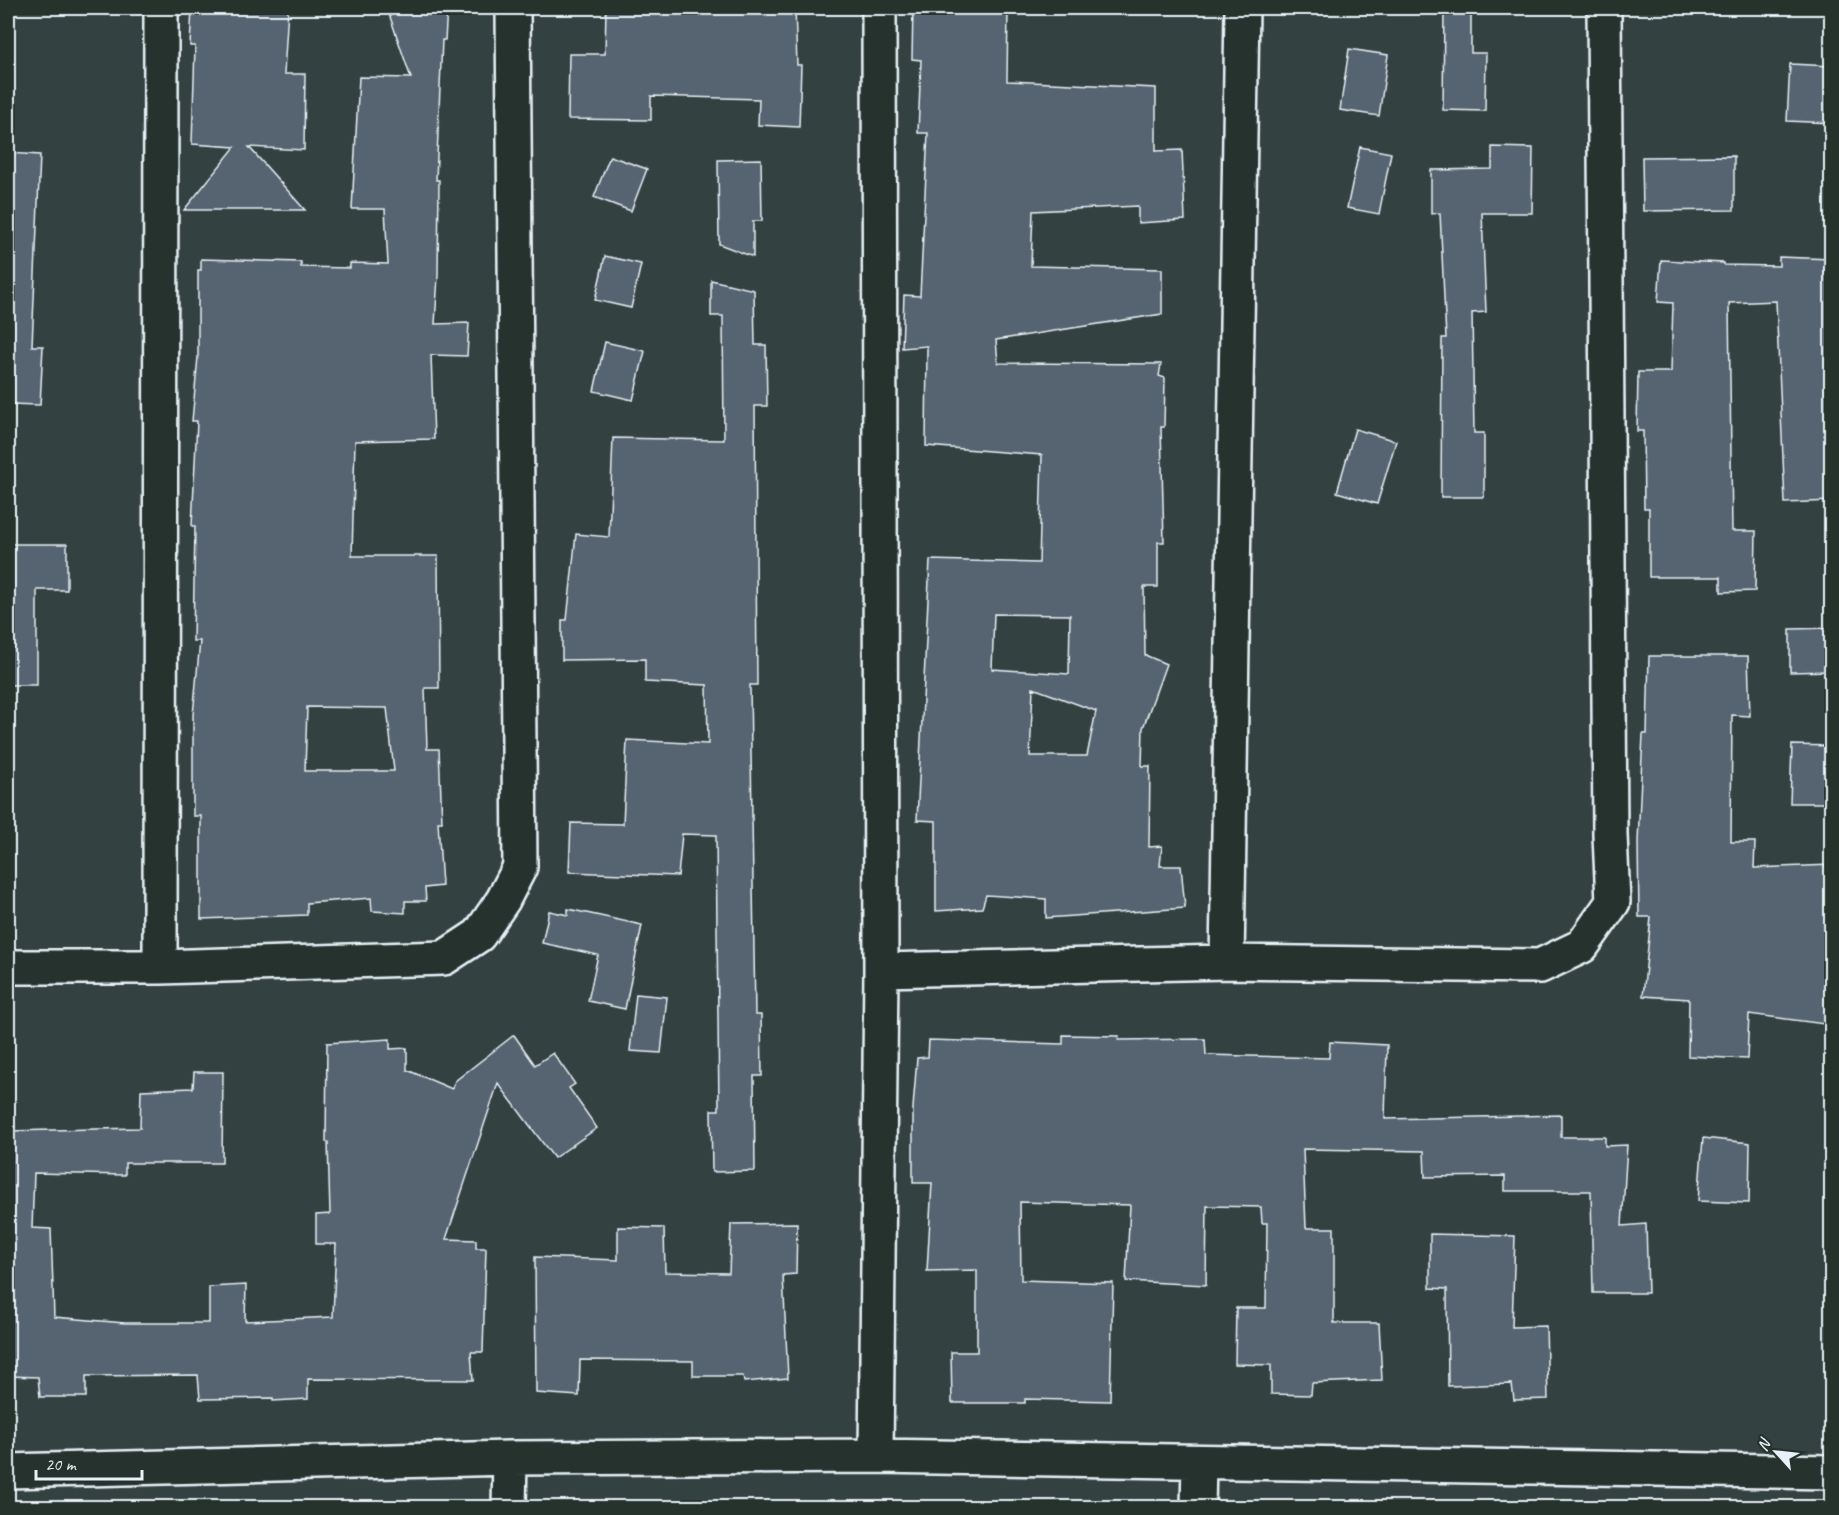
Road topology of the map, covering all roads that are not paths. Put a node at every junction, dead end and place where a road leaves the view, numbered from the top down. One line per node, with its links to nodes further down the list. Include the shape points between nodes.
1 (161, 8): 8 (street)
2 (513, 8): 8 (street, via 520,867 479,934 444,958)
3 (879, 8): 9 (street)
4 (1242, 8): 6 (street)
5 (1604, 8): 6 (street, via 1612,902 1582,946 1540,966)
6 (1227, 963): 9 (street)
7 (8, 967): 8 (street)
8 (160, 968)
9 (881, 970): 10 (street)
10 (876, 1456): 11 (street); 12 (street)
11 (510, 1458): 13 (street); 15 (street)
12 (1199, 1463): 14 (street); 16 (street)
13 (8, 1471)
14 (1832, 1472)
15 (509, 1508)
16 (1198, 1508)

